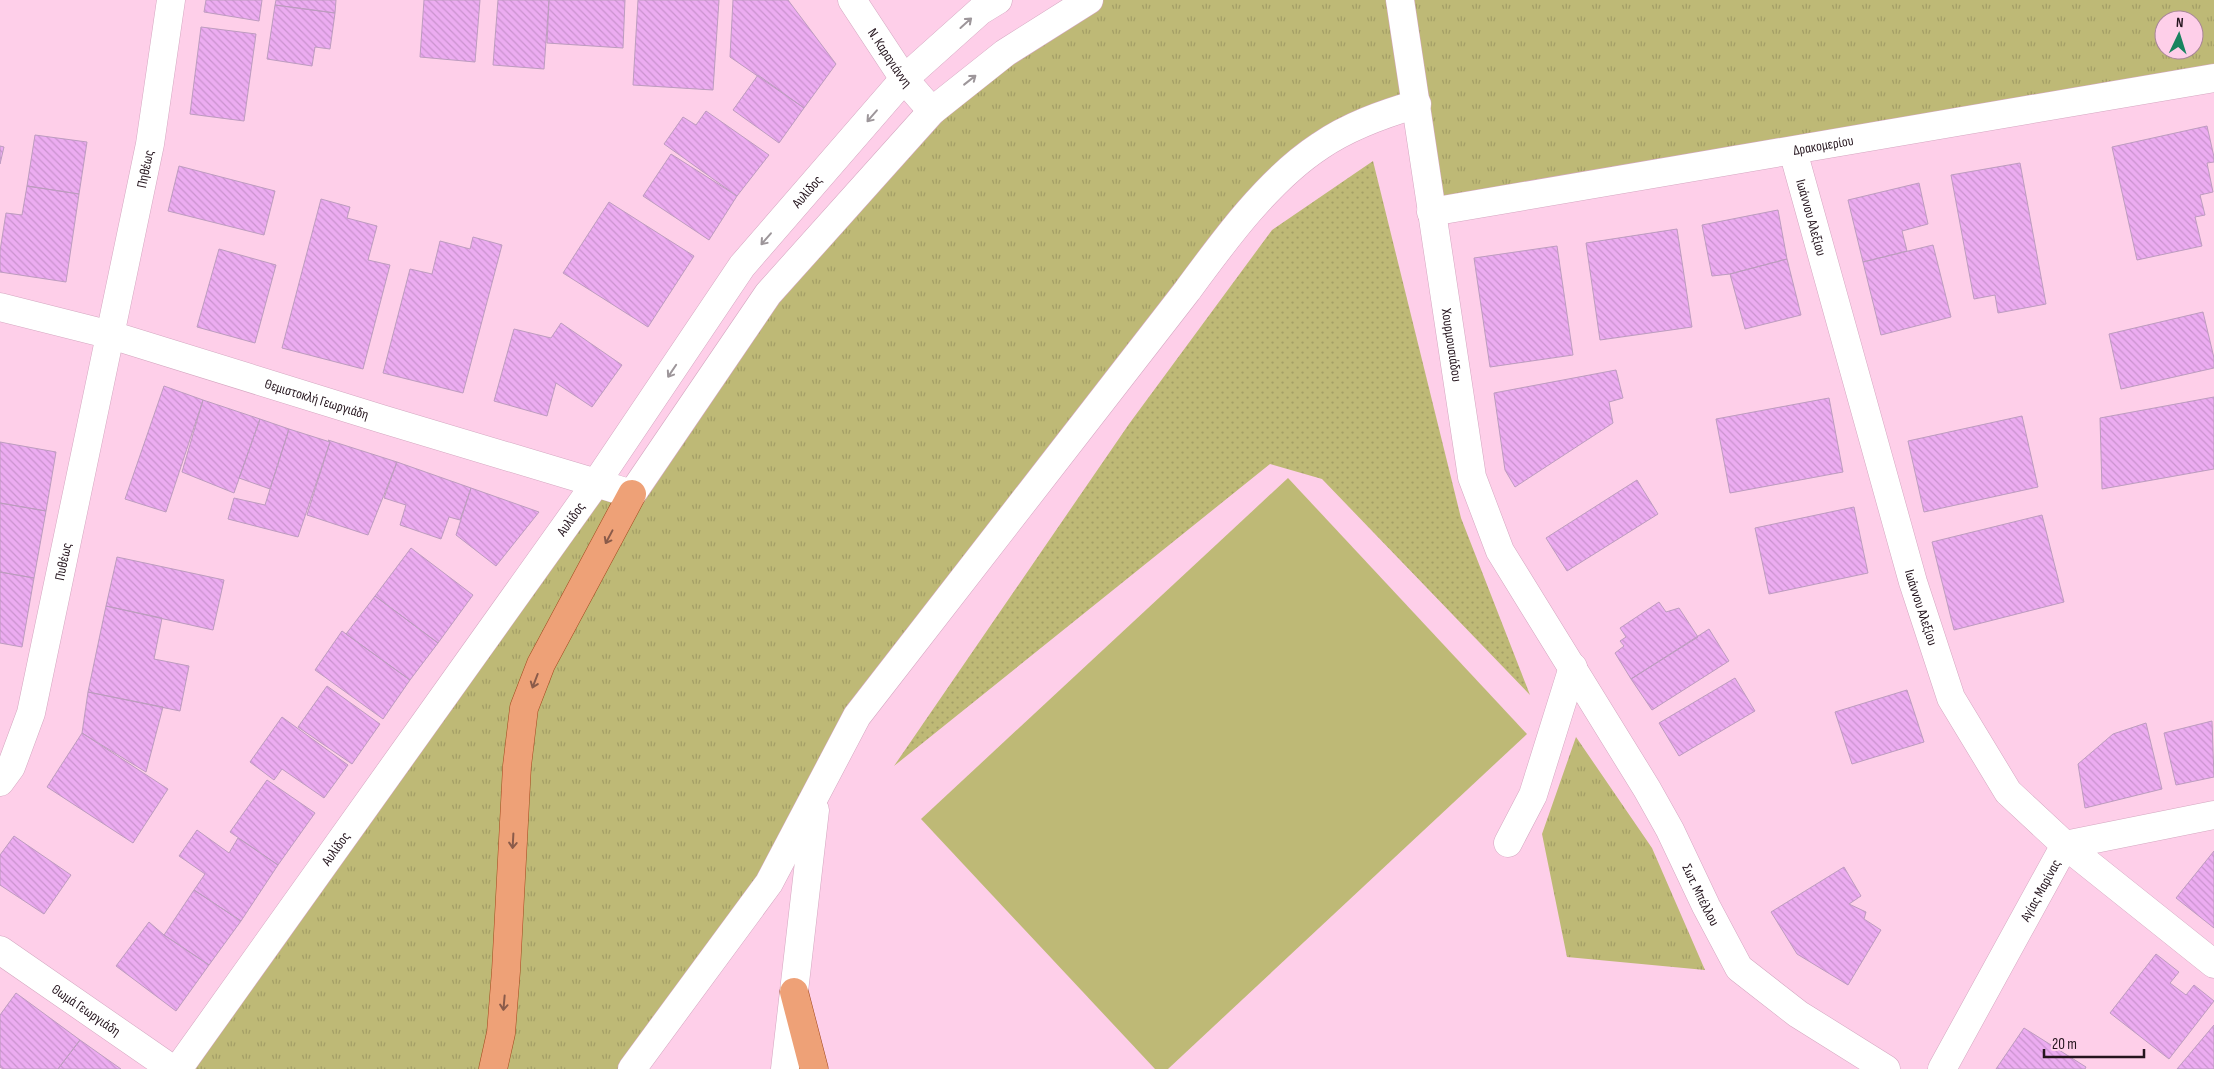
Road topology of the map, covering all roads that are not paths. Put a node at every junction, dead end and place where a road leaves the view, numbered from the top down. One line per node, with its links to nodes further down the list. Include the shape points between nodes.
1 (171, 0): 13 (street, Πηθέως, via 150,144)
2 (852, 0): 7 (street, Ν. Καραγιάννη)
3 (998, 0): 7 (street, Αυλίδος, one-way to 3, via 980,11)
4 (1088, 0): 9 (street, one-way to 4, via 1005,53)
5 (1400, 0): 8 (street, Χουρμουσιάδου)
6 (2214, 78): 10 (street, Δρακομερίου)
7 (904, 79): 9 (street, Ν. Καραγιάννη); 14 (street, Αυλίδος, one-way to 14, via 742,266)
8 (1417, 104): 11 (street, Χουρμουσιάδου); 18 (street, via 1383,114 1319,146 1282,178 1233,230 857,716)
9 (932, 111): 15 (street, via 768,294)
10 (1793, 151): 11 (street, Δρακομερίου); 21 (street, Ιωάννου Αλεξίου, via 1911,573 1951,698 2008,792)
11 (1431, 212): 16 (street, Χουρμουσιάδου, via 1472,477 1500,551)
12 (0, 307): 13 (street, Θεμιστοκλή Γεωργιάδη)
13 (111, 334): 14 (street, Θεμιστοκλή Γεωργιάδη); 17 (street, Πυθέως, via 30,713 11,767)
14 (596, 483): 15 (street, Θεμιστοκλή Γεωργιάδη); 26 (street, Αυλίδος)
15 (632, 494): 27 (main road, one-way to 27, via 542,664 524,708 517,766 501,1033)
16 (1572, 667): 20 (street, via 1533,795); 31 (street, Σωτ. Μπέλλου, via 1670,830 1739,968 1798,1014)
17 (0, 782)
18 (817, 794): 24 (street); 28 (street, via 769,883)
19 (2214, 815): 21 (street, Αγίας Μαρίνας)
20 (1508, 843)
21 (2065, 845): 23 (street, Ιωάννου Αλεξίου); 32 (street, Αγίας Μαρίνας)
22 (0, 950): 25 (street, Θωμά Γεωργιάδη)
23 (2214, 964)
24 (794, 992): 29 (street); 30 (main road)
25 (172, 1069)
26 (178, 1069)
27 (493, 1069)
28 (632, 1069)
29 (784, 1069)
30 (814, 1069)
31 (1886, 1069)
32 (1942, 1069)

